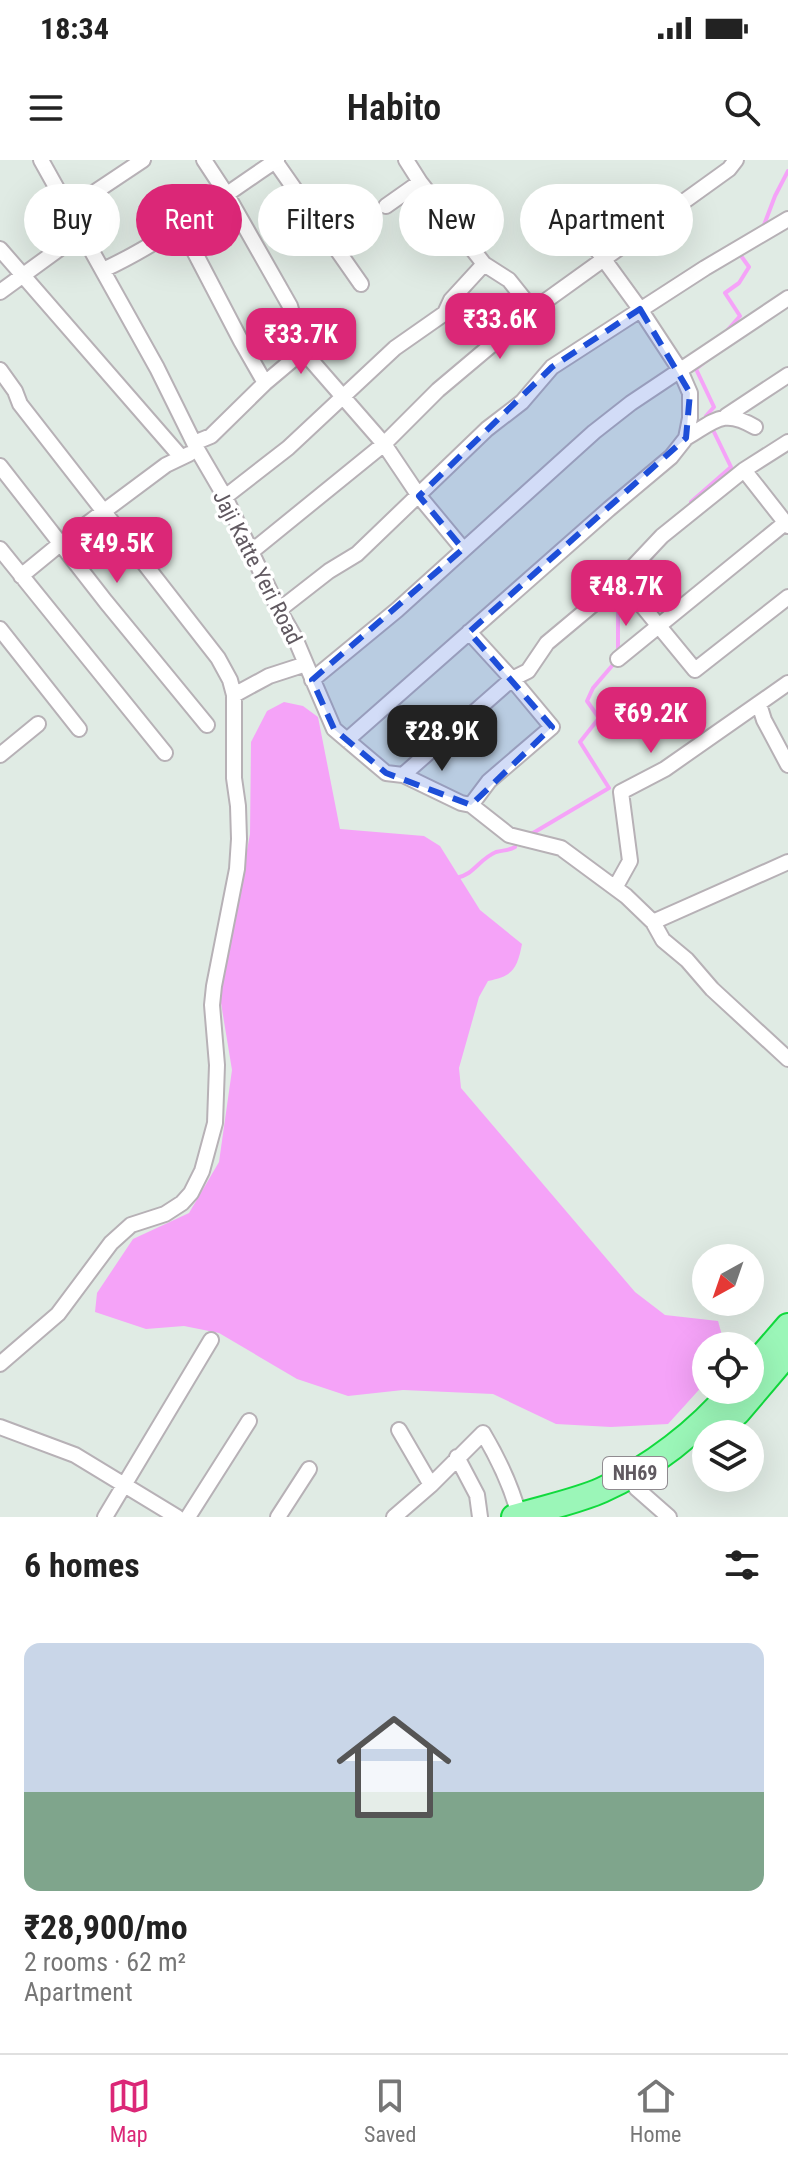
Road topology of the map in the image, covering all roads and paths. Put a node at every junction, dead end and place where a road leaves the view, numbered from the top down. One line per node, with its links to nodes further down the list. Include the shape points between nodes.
1 (41, 160): 8 (street, Jaji Katte Yeri Road)
2 (143, 160): 9 (street)
3 (204, 160): 10 (street)
4 (406, 160): 7 (street)
5 (736, 160): 21 (street)
6 (276, 161): 11 (street); 25 (street)
7 (420, 182): 12 (street); 22 (street)
8 (54, 184)
9 (107, 184)
10 (220, 184)
11 (242, 185)
12 (386, 206)
13 (788, 219): 28 (street)
14 (242, 221): 30 (street, via 290,306)
15 (0, 249): 24 (street)
16 (136, 255): 23 (street)
17 (49, 256): 24 (street)
18 (95, 256): 23 (street, Jaji Katte Yeri Road)
19 (197, 256): 34 (street)
20 (602, 256): 21 (street)
21 (604, 259): 28 (street); 29 (street)
22 (484, 264): 29 (street, via 509,280); 35 (street, via 445,313 395,348)
23 (103, 270): 41 (street, Jaji Katte Yeri Road)
24 (22, 276): 26 (street); 42 (street)
25 (361, 284)
26 (0, 292)
27 (788, 298): 32 (street)
28 (640, 309): 32 (street); 45 (street, via 552,367 522,402)
29 (533, 310): 40 (street, via 438,390)
30 (303, 351): 34 (street); 35 (street)
31 (0, 370): 47 (street, via 20,404)
32 (680, 370): 38 (street, via 690,393); 50 (street, via 594,432)
33 (788, 375): 36 (street)
34 (265, 383): 41 (street)
35 (344, 397): 40 (street); 46 (street)
36 (726, 416): 37 (street); 38 (street)
37 (755, 427)
38 (686, 438): 59 (street, via 671,457)
39 (788, 442): 44 (street)
40 (384, 444): 45 (street); 51 (street)
41 (196, 446): 42 (street); 46 (street, Jaji Katte Yeri Road)
42 (181, 457): 47 (street)
43 (0, 466): 49 (street)
44 (744, 470): 48 (street); 54 (street, via 662,536)
45 (419, 496): 50 (street); 56 (street, via 357,554)
46 (225, 497): 51 (street, Jaji Katte Yeri Road)
47 (104, 511): 49 (street); 65 (street, via 218,658)
48 (787, 524): 57 (street)
49 (60, 544): 53 (street); 68 (street)
50 (463, 549): 63 (street)
51 (251, 552): 56 (street, Jaji Katte Yeri Road)
52 (3, 557): 53 (street)
53 (21, 576): 71 (street)
54 (621, 580): 57 (street); 62 (street, via 547,643 528,671)
55 (788, 597): 57 (street, via 695,670)
56 (279, 610): 61 (street, Jaji Katte Yeri Road)
57 (658, 626): 60 (street)
58 (0, 629): 69 (street)
59 (469, 632): 62 (street); 70 (street)
60 (618, 659)
61 (306, 664): 63 (street); 65 (street, Jaji Katte Yeri Road)
62 (512, 679): 74 (street); 75 (street, via 552,727 489,781)
63 (312, 680): 70 (street, via 334,729)
64 (788, 683): 66 (street)
65 (234, 695): 84 (street, via 237,869 214,986 215,1123 202,1171 182,1203 131,1225 111,1243 58,1314)
66 (759, 704): 73 (street); 77 (street, via 665,769 621,792 630,861)
67 (38, 724): 72 (street)
68 (207, 725)
69 (79, 729)
70 (347, 740): 74 (street, via 386,773)
71 (165, 753)
72 (0, 755)
73 (788, 765)
74 (403, 775): 75 (street)
75 (471, 805): 77 (street, via 509,835 561,848)
76 (788, 862): 78 (street)
77 (615, 888): 78 (street)
78 (653, 922): 79 (street, via 663,940)
79 (788, 1059)
80 (788, 1326): 83 (highway)
81 (211, 1340): 93 (street)
82 (788, 1353): 86 (highway)
83 (764, 1354)
84 (0, 1364)
85 (719, 1404): 97 (highway, NH69, via 690,1433 629,1477 599,1492)
86 (729, 1420)
87 (249, 1421): 100 (street)
88 (0, 1427): 93 (street, via 75,1455)
89 (399, 1430): 94 (street)
90 (692, 1450): 95 (highway, NH69)
91 (457, 1457): 94 (street); 97 (street, via 483,1433 514,1494); 103 (street, via 477,1495)
92 (309, 1469): 101 (street)
93 (126, 1485): 98 (street); 99 (street)
94 (431, 1485): 102 (street)
95 (636, 1488): 96 (highway, NH69); 104 (street)
96 (568, 1515)
97 (516, 1516)
98 (105, 1517)
99 (177, 1517)
100 (188, 1517)
101 (278, 1517)
102 (394, 1517)
103 (480, 1517)
104 (669, 1517)

